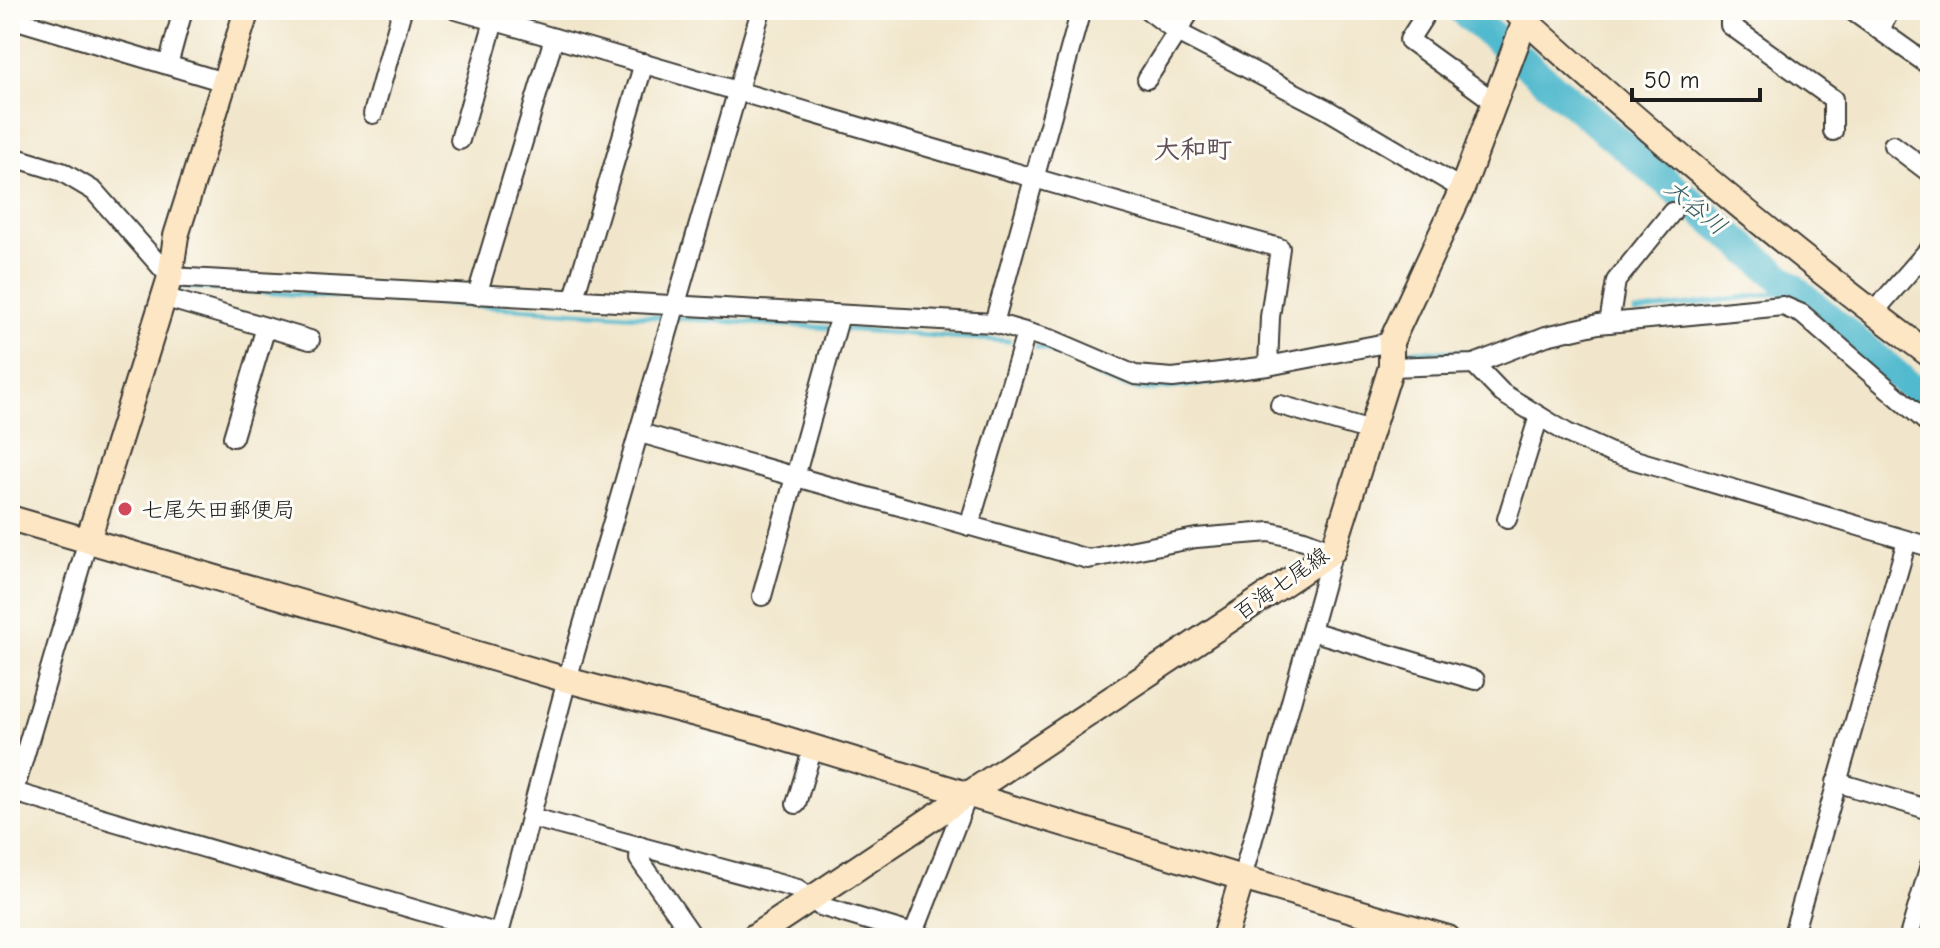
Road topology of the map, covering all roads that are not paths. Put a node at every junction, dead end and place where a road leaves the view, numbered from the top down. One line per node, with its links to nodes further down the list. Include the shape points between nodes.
1 (183, 10): 20 (street)
2 (247, 10): 23 (street)
3 (402, 10): 26 (street)
4 (456, 10): 15 (street)
5 (761, 10): 24 (street)
6 (1081, 10): 32 (street)
7 (1148, 10): 17 (street)
8 (1191, 10): 17 (street)
9 (1418, 10): 25 (street, via 1425,15 1409,40)
10 (1738, 10): 27 (street, via 1730,16 1730,25 1833,99)
11 (1851, 10): 16 (street)
12 (1890, 10): 16 (street)
13 (10, 18): 20 (street)
14 (1522, 19): 25 (street, 百海七尾線); 39 (street)
15 (494, 21): 18 (street); 28 (street)
16 (1880, 30): 21 (street)
17 (1177, 32): 22 (street); 33 (street, via 1326,109)
18 (554, 38): 19 (street); 37 (street)
19 (644, 63): 24 (street); 38 (street)
20 (168, 65): 23 (street)
21 (1930, 66)
22 (1147, 79)
23 (224, 82): 36 (street, via 176,236)
24 (738, 90): 32 (street); 40 (street)
25 (1496, 103): 33 (street, 百海七尾線)
26 (373, 114)
27 (1833, 131)
28 (460, 140)
29 (1893, 145): 31 (street)
30 (10, 156): 36 (street, via 62,172 94,191)
31 (1930, 173)
32 (1035, 180): 42 (street); 50 (street, via 1280,248)
33 (1462, 189): 47 (street, 百海七尾線)
34 (1672, 212): 43 (street, via 1616,281)
35 (1930, 248): 39 (street)
36 (167, 287): 37 (street); 44 (street); 61 (street)
37 (477, 295): 38 (street)
38 (573, 301): 40 (street)
39 (1873, 313): 48 (street)
40 (674, 314): 41 (street); 55 (street)
41 (840, 315): 42 (street); 57 (street)
42 (994, 323): 45 (street)
43 (1609, 323): 49 (street, via 1546,336); 53 (street, via 1783,306 1802,314)
44 (266, 327): 46 (street); 56 (street)
45 (1026, 333): 50 (street, via 1135,375 1173,378); 60 (street)
46 (310, 340)
47 (1391, 353): 49 (street); 50 (street); 54 (street, 百海七尾線)
48 (1930, 355)
49 (1474, 364): 52 (street, via 1502,393)
50 (1268, 366)
51 (1280, 405): 54 (street)
52 (1539, 416): 59 (street); 62 (street, via 1611,453)
53 (1930, 425)
54 (1371, 431): 64 (street, 百海七尾線)
55 (640, 433): 57 (street); 67 (street)
56 (233, 437)
57 (795, 478): 60 (street); 65 (street)
58 (10, 518): 61 (street)
59 (1507, 519)
60 (969, 526): 64 (street, via 1088,559 1196,538 1270,532)
61 (88, 540): 67 (street); 72 (street)
62 (1907, 541): 63 (street); 70 (street)
63 (1930, 547)
64 (1333, 551): 66 (street); 71 (street, 百海七尾線)
65 (762, 596)
66 (1311, 631): 68 (street); 78 (street)
67 (567, 680): 69 (street); 75 (street)
68 (1475, 680)
69 (813, 747): 71 (street); 73 (street)
70 (1836, 782): 74 (street); 87 (street)
71 (968, 794): 78 (street); 79 (street, 百海七尾線); 82 (street)
72 (11, 796): 81 (street)
73 (796, 804)
74 (1930, 810)
75 (530, 817): 76 (street); 81 (street)
76 (640, 846): 79 (street, via 798,889); 83 (street, via 639,859)
77 (1930, 865): 80 (street)
78 (1242, 878): 85 (street); 86 (street)
79 (812, 898): 82 (street, via 820,906); 84 (street, 百海七尾線)
80 (1910, 933)
81 (500, 936)
82 (918, 937)
83 (694, 938)
84 (752, 938)
85 (1224, 938)
86 (1448, 938)
87 (1792, 938)

